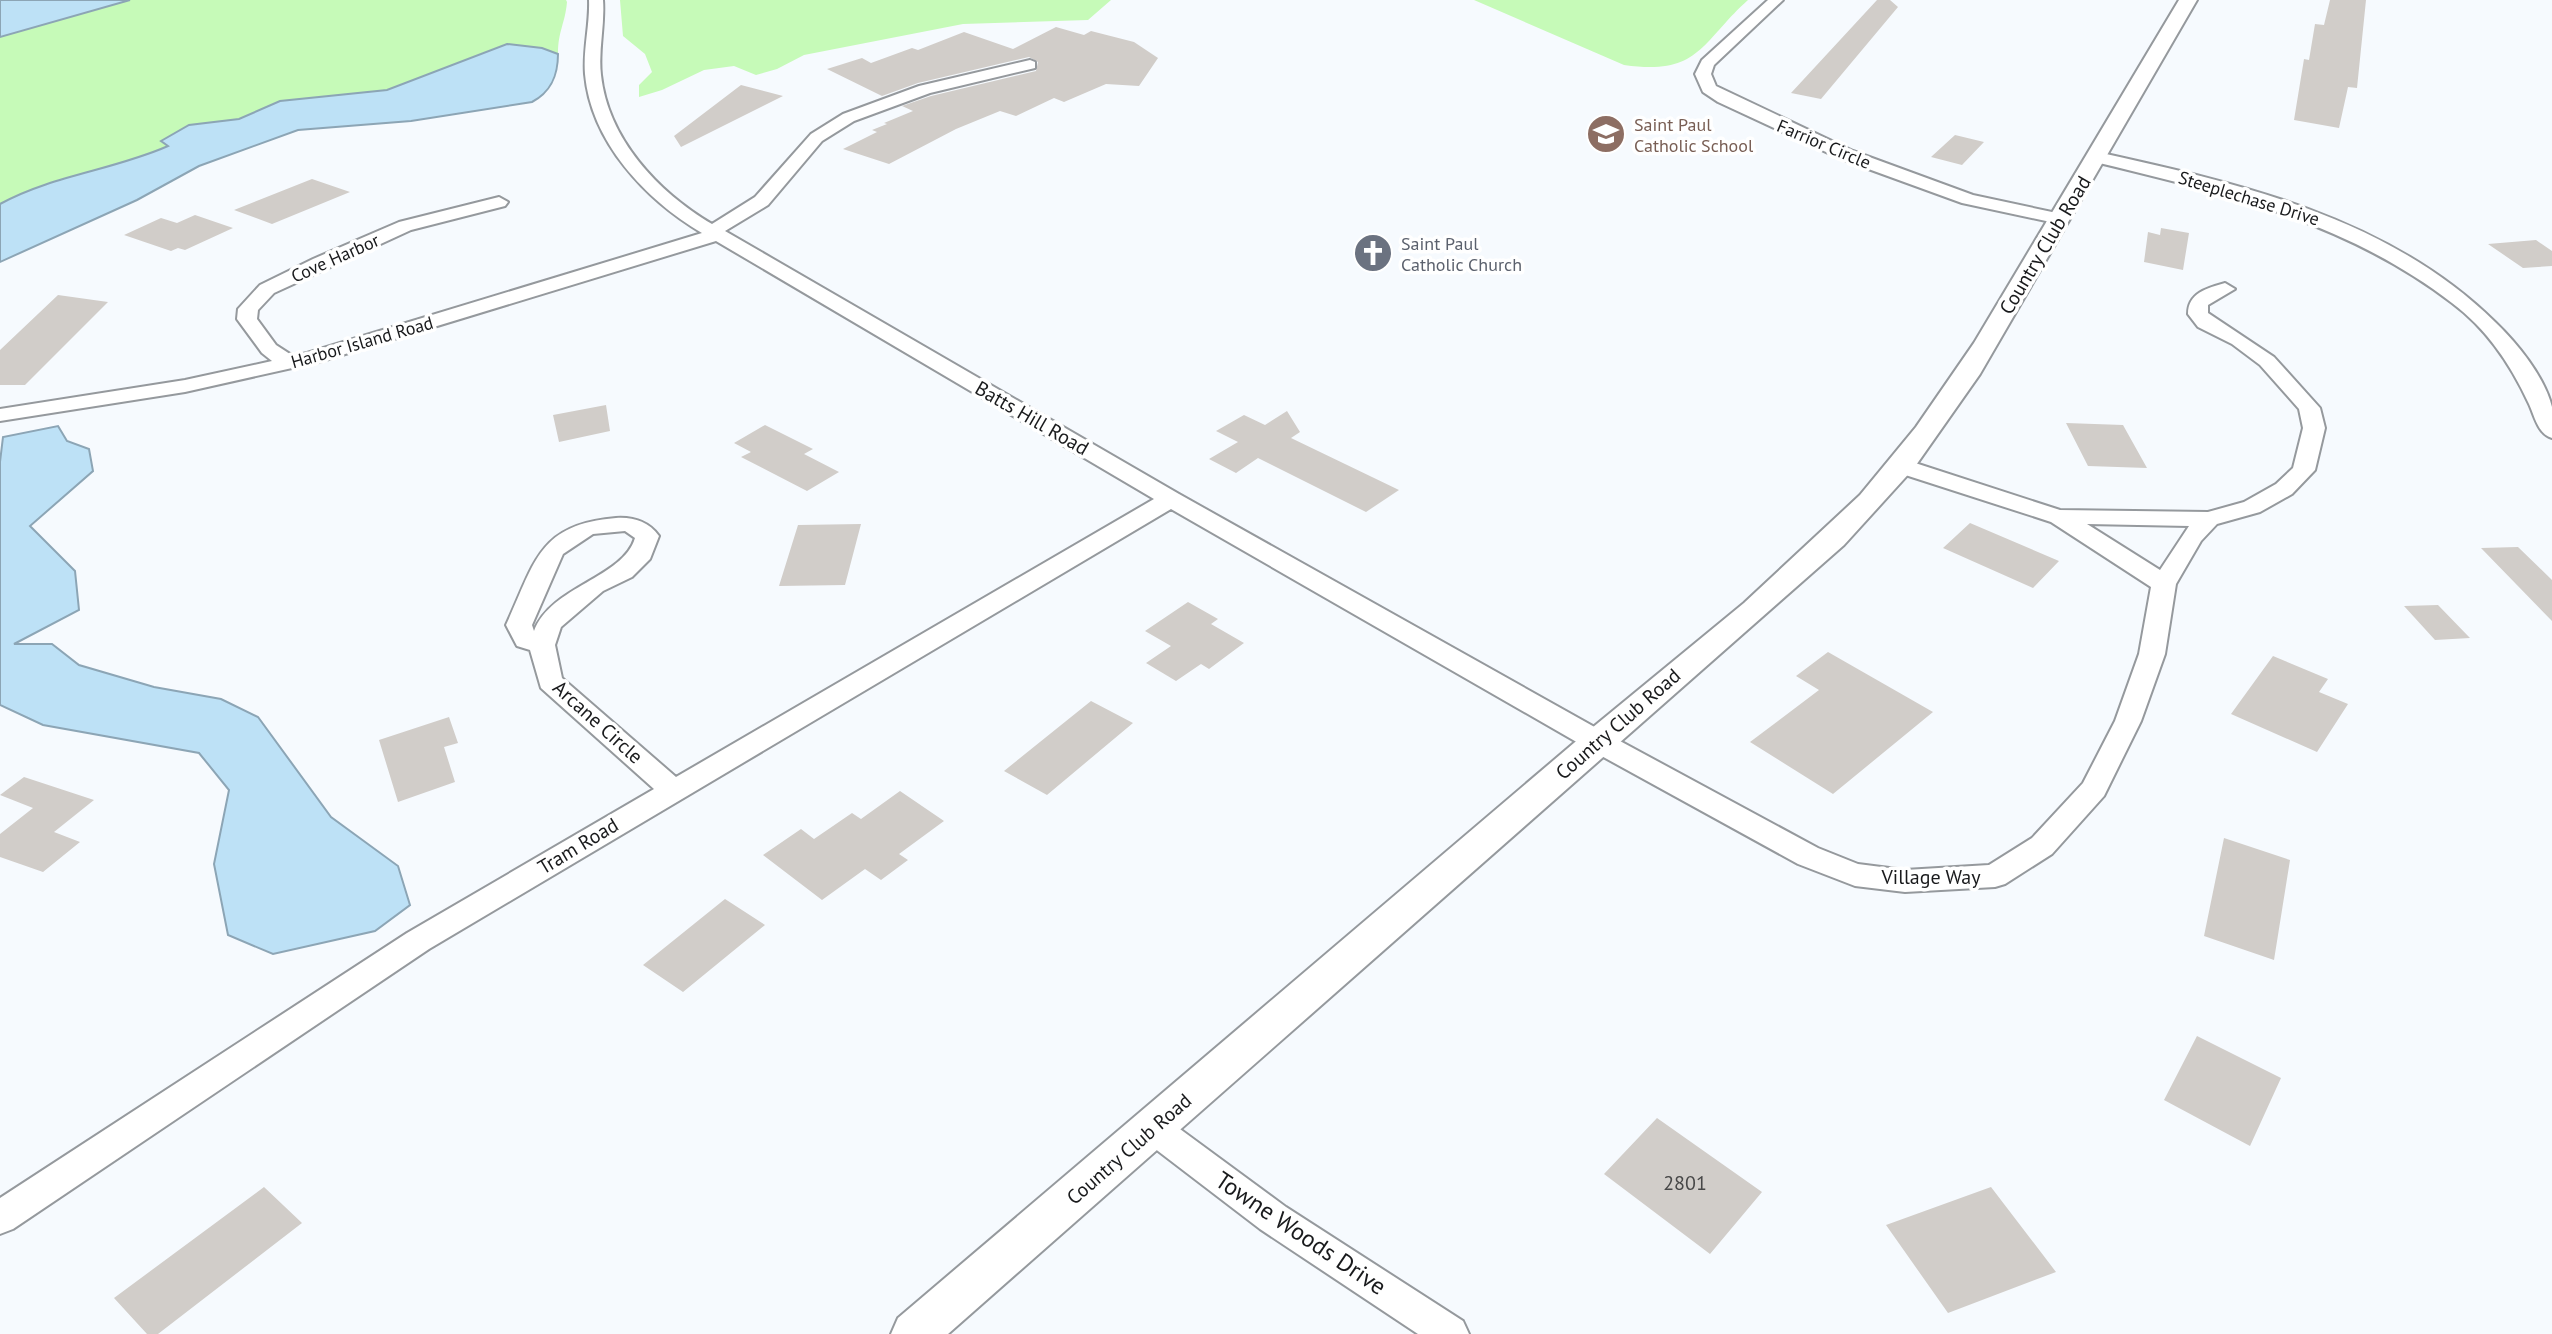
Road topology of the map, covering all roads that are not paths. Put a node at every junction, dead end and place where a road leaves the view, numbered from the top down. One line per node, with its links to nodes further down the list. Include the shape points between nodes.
1 (596, 0): 8 (street, Batts Hill Road, via 593,74 602,119 642,176)
2 (1776, 0): 7 (street, Farrior Circle, via 1707,63 1703,74 1709,89 1912,181)
3 (2188, 0): 5 (street, Country Club Road)
4 (1030, 65): 8 (street, Harbor Island Road, via 923,90 840,123 799,155 762,201)
5 (2097, 157): 7 (street, Country Club Road); 12 (street, Steeplechase Drive, via 2270,201 2382,249 2480,317 2504,342)
6 (499, 202): 10 (street, Cove Harbor, via 405,226 267,289 248,309 247,319 269,349)
7 (2060, 219): 13 (street, Country Club Road, via 1953,396)
8 (713, 234): 10 (street, Harbor Island Road); 14 (street, Batts Hill Road)
9 (2225, 289): 16 (street, via 2198,303 2198,314 2282,375 2309,408 2314,428 2304,470 2284,489 2252,507)
10 (289, 363): 11 (street, Harbor Island Road, via 185,386)
11 (0, 415)
12 (2549, 419)
13 (1901, 466): 15 (street); 19 (street, Country Club Road, via 1744,618)
14 (1171, 499): 19 (street, Batts Hill Road); 20 (street, Tram Road)
15 (2058, 517): 16 (street); 17 (street)
16 (2209, 519): 17 (street, Village Way, via 2191,537)
17 (2164, 584): 19 (street, Village Way, via 2152,654 2128,721 2094,789 2042,846 1995,876 1905,881 1855,875 1808,856)
18 (542, 645): 18 (street, Arcane Circle, via 550,623 594,586 623,572 642,554 647,536 630,524 588,527 552,551 519,625 526,640); 20 (street, Arcane Circle, via 550,682)
19 (1597, 741): 21 (street, Country Club Road)
20 (672, 789): 22 (street, Tram Road, via 383,963)
21 (1153, 1128): 23 (street, Country Club Road); 24 (street, Towne Woods Drive, via 1273,1218)
22 (0, 1218)
23 (914, 1334)
24 (1450, 1334)

